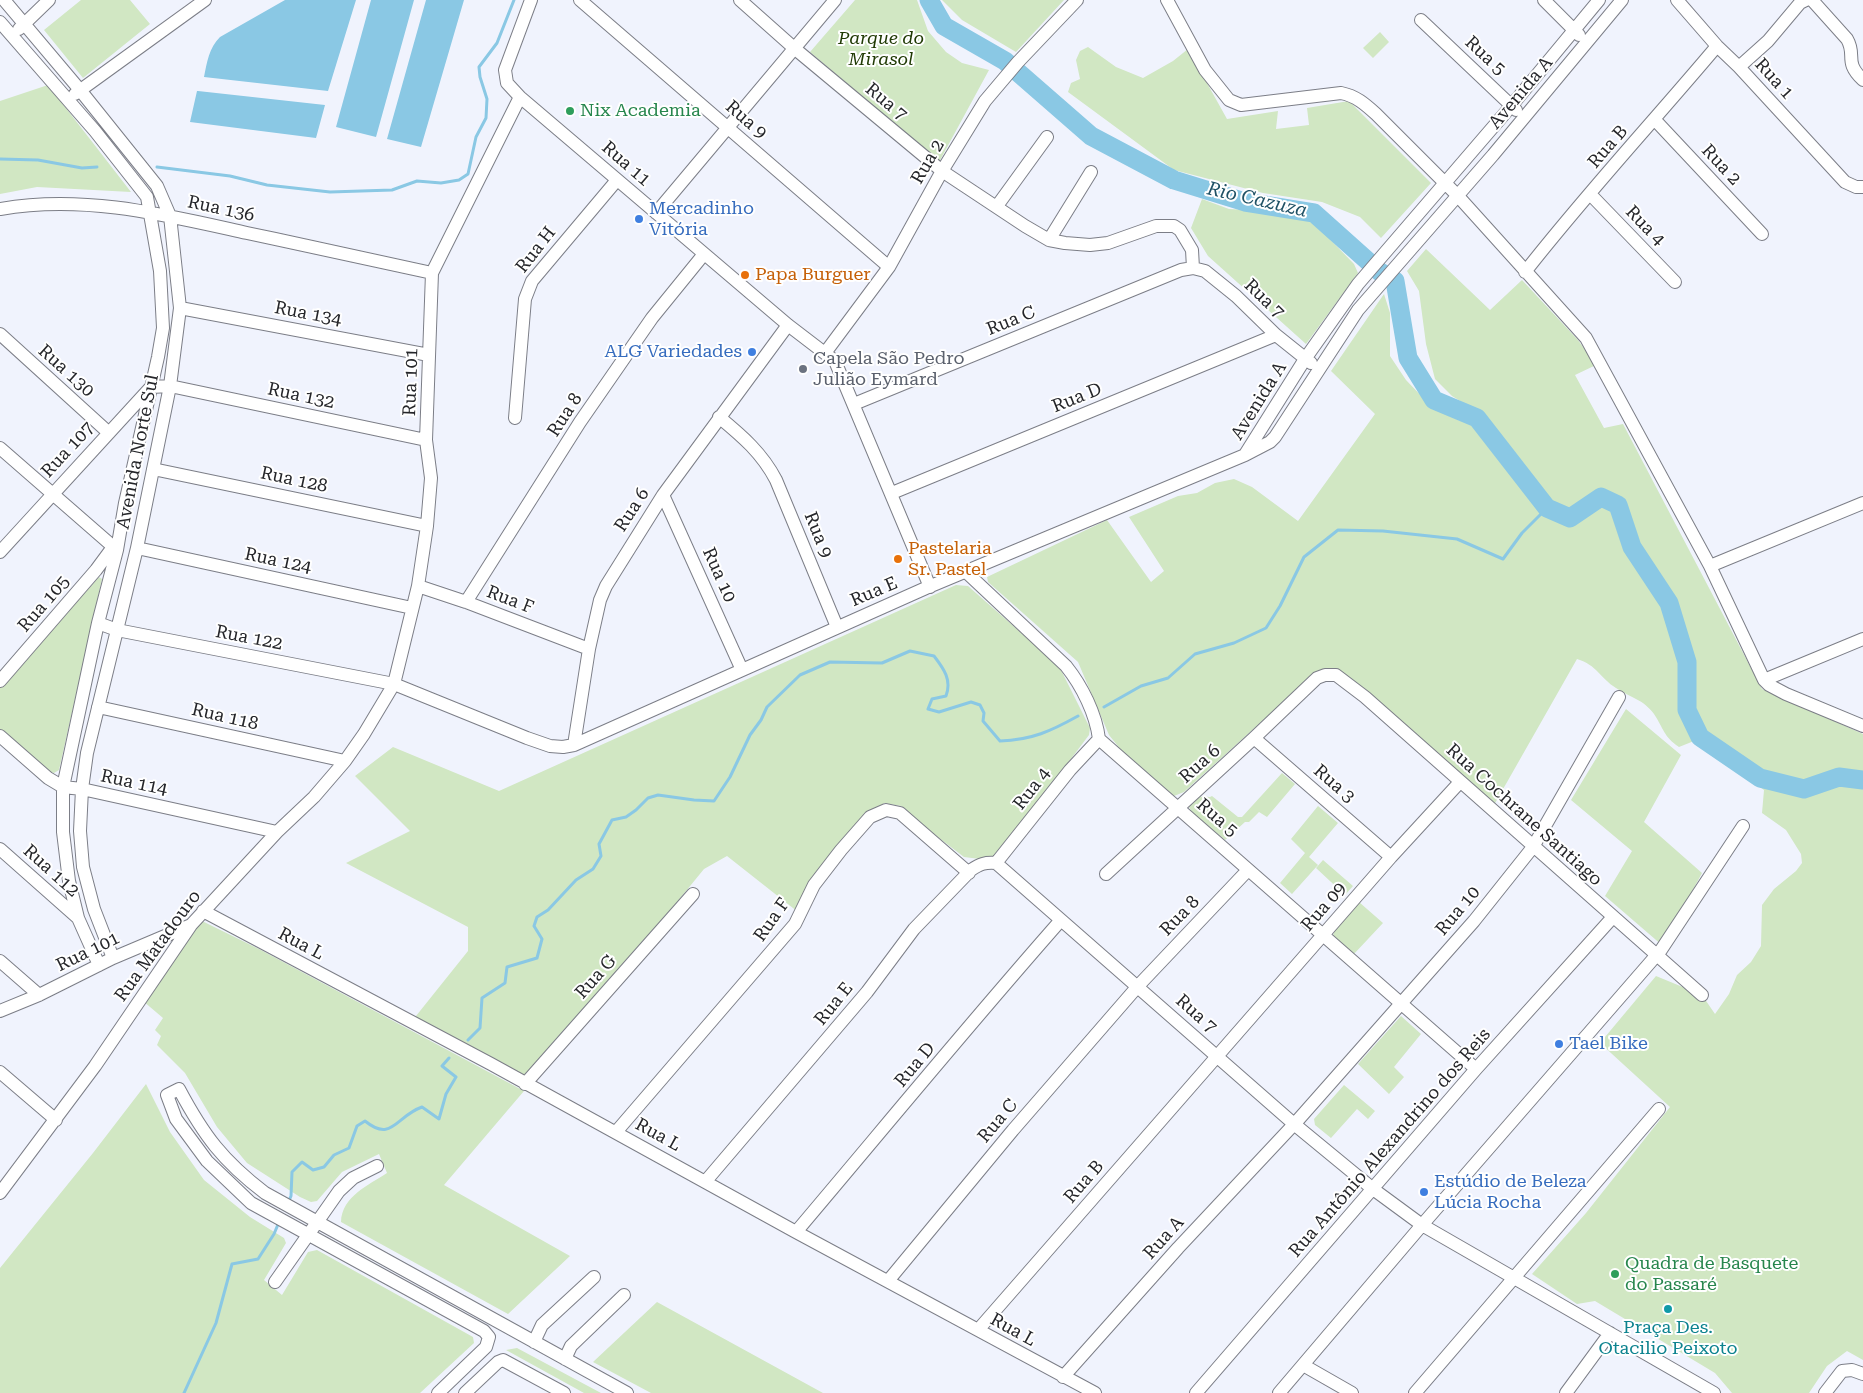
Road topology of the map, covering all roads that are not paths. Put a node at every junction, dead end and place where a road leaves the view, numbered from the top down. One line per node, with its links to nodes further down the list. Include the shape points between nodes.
1 (4, 0): 17 (street, Avenida Norte Sul)
2 (49, 0): 17 (street)
3 (205, 0): 25 (street)
4 (531, 0): 26 (street, via 505,70 507,83)
5 (580, 0): 31 (street, Rua 9)
6 (740, 0): 22 (street, Rua 7)
7 (835, 0): 22 (street)
8 (1077, 0): 33 (street, Rua 2, via 985,101)
9 (1167, 0): 36 (street, via 1205,70 1229,100 1241,105 1341,93 1352,95 1376,114)
10 (1544, 0): 18 (street)
11 (1599, 0): 18 (street, Avenida A)
12 (1622, 0): 20 (street, Avenida A)
13 (1677, 0): 21 (street, Rua 1)
14 (1804, 1): 23 (street); 24 (street, via 1847,39 1851,47 1850,62)
15 (1421, 20): 28 (street, Rua 5)
16 (0, 22): 19 (street, Avenida Norte Sul)
17 (24, 24): 19 (street); 25 (street, Avenida Norte Sul)
18 (1573, 30): 20 (street); 28 (street, Avenida A)
19 (12, 36): 27 (street, Avenida Norte Sul)
20 (1586, 42): 29 (street, Avenida A)
21 (1717, 46): 23 (street, Rua 1); 30 (street, Rua B)
22 (794, 48): 31 (street); 33 (street, Rua 7)
23 (1739, 67): 37 (street, Rua 1, via 1845,182)
24 (1863, 80)
25 (80, 90): 27 (street); 44 (street, Avenida Norte Sul, via 157,186)
26 (520, 97): 35 (street, Rua 11); 51 (street, Rua 101)
27 (67, 99): 42 (street, Avenida Norte Sul, via 147,197)
28 (1512, 105): 29 (street, Rua 5); 36 (street, Avenida A)
29 (1523, 118): 39 (street, Avenida A)
30 (1655, 120): 38 (street, Rua B); 45 (street, Rua 2)
31 (729, 128): 43 (street); 48 (street, Rua 9)
32 (1046, 137): 40 (street)
33 (942, 172): 40 (street, Rua 7); 48 (street, Rua 2)
34 (1091, 172): 46 (street)
35 (617, 180): 43 (street, Rua 11); 65 (street, Rua H, via 528,289)
36 (1444, 183): 39 (street); 59 (street, Avenida A, via 1358,284)
37 (1863, 187)
38 (1590, 194): 50 (street, Rua B); 52 (street, Rua 4)
39 (1457, 196): 50 (street); 60 (street, Avenida A, via 1371,294)
40 (997, 206): 46 (street, Rua 7)
41 (0, 209): 42 (street, Rua 136, via 59,203)
42 (150, 212): 44 (street, Rua 136); 62 (street, Avenida Norte Sul, via 160,271 163,328)
43 (656, 213): 47 (street, Rua 11)
44 (170, 216): 51 (street, Rua 136); 53 (street, Avenida Norte Sul)
45 (1762, 234)
46 (1049, 240): 49 (street, via 1090,245 1108,243 1156,226 1174,226 1192,250)
47 (704, 254): 54 (street, Rua 11); 85 (street, Rua 8, via 652,318 580,422)
48 (889, 268): 57 (street, Rua 2)
49 (1187, 269): 56 (street, Rua 7, via 1205,271 1217,279); 63 (street, Rua C)
50 (1525, 272): 81 (street, via 1586,338)
51 (432, 273): 58 (street, Rua 101)
52 (1675, 282)
53 (180, 308): 58 (street, Rua 134); 61 (street, Avenida Norte Sul)
54 (788, 326): 57 (street, Rua 11); 64 (street, Rua 6)
55 (0, 334): 66 (street, Rua 130)
56 (1276, 335): 59 (street, Rua 7); 72 (street, Rua D)
57 (825, 353): 63 (street, via 835,361)
58 (429, 355): 67 (street, Rua 101)
59 (1305, 358): 60 (street, Rua 7); 69 (street, Avenida A)
60 (1319, 369): 69 (street, Avenida A, via 1275,437)
61 (170, 386): 62 (street); 67 (street, Rua 132); 70 (street, Avenida Norte Sul)
62 (151, 387): 66 (street, Rua 107); 75 (street, Avenida Norte Sul)
63 (854, 404): 72 (street)
64 (719, 417): 73 (street, Rua 6); 88 (street, Rua 9, via 742,436 768,465)
65 (516, 418)
66 (109, 433): 71 (street, Rua 107)
67 (426, 440): 77 (street, Rua 101, via 431,478)
68 (0, 448): 71 (street)
69 (1245, 455): 82 (street, Rua E)
70 (153, 469): 76 (street, Avenida Norte Sul); 77 (street, Rua 128)
71 (52, 494): 79 (street); 80 (street, Rua 107)
72 (892, 494): 84 (street)
73 (663, 495): 91 (street, Rua 6, via 606,586); 92 (street, Rua 10)
74 (1863, 502): 81 (street)
75 (125, 503): 76 (street); 79 (street, Avenida Norte Sul)
76 (144, 508): 78 (street, Avenida Norte Sul)
77 (427, 526): 83 (street, Rua 101)
78 (137, 548): 86 (street, Rua 124); 89 (street, Avenida Norte Sul)
79 (115, 549): 87 (street, Avenida Norte Sul); 95 (street, Rua 105)
80 (0, 552)
81 (1710, 566): 94 (street)
82 (966, 572): 84 (street, Rua E); 102 (street, via 1074,675 1097,724)
83 (418, 586): 85 (street, Rua F); 86 (street, Rua 101)
84 (930, 587): 88 (street, Rua E)
85 (466, 602): 91 (street, Rua F)
86 (412, 608): 96 (street, Rua 101)
87 (98, 623): 89 (street, Rua 122); 106 (street, Avenida Norte Sul)
88 (837, 627): 92 (street, Rua E)
89 (117, 630): 96 (street, Rua 122); 98 (street, Avenida Norte Sul)
90 (1863, 639): 94 (street)
91 (589, 649): 103 (street, Rua 6)
92 (742, 670): 103 (street, Rua E)
93 (1317, 678): 101 (street, Rua 6); 105 (street, Rua Cochrane Santiago, via 1336,675 1348,683)
94 (1764, 680): 99 (street, via 1786,694)
95 (0, 681)
96 (394, 684): 103 (street, via 535,741 550,746); 104 (street, Rua Matadouro)
97 (1618, 697): 111 (street, Rua 10)
98 (98, 706): 104 (street, Rua 118); 107 (street, Avenida Norte Sul)
99 (1863, 726)
100 (0, 736): 106 (street, Rua 114, via 48,778)
101 (1254, 738): 108 (street, Rua 6); 113 (street, Rua 3)
102 (1098, 739): 108 (street, Rua 5); 114 (street, Rua 4)
103 (574, 744)
104 (344, 761): 110 (street, Rua Matadouro, via 314,797)
105 (1460, 782): 111 (street, Rua Cochrane Santiago); 113 (street, Rua 09)
106 (63, 786): 107 (street, Rua 114); 120 (street, Avenida Norte Sul, via 65,849)
107 (82, 789): 110 (street, Rua 114); 126 (street, Avenida Norte Sul, via 80,831 83,867 94,909)
108 (1177, 807): 115 (street, Rua 5); 117 (street, Rua 6)
109 (1743, 826): 125 (street)
110 (277, 832): 119 (street, Rua Matadouro)
111 (1533, 847): 121 (street, Rua Cochrane Santiago); 132 (street, Rua 10)
112 (0, 849): 120 (street, Rua 112)
113 (1391, 857): 124 (street, Rua 09)
114 (996, 863): 116 (street, Rua E, via 980,864); 122 (street, Rua 7)
115 (1248, 870): 124 (street, Rua 5); 129 (street, Rua 8)
116 (969, 873): 141 (street, Rua F, via 900,813 886,810 870,817 814,885 795,924); 143 (street, Rua E, via 914,929 861,999)
117 (1106, 874)
118 (693, 894): 137 (street, Rua G)
119 (203, 911): 123 (street, Rua Matadouro); 137 (street, Rua L)
120 (78, 918): 128 (street, Avenida Norte Sul)
121 (1613, 918): 125 (street, Rua Cochrane Santiago); 135 (street, Rua Antônio Alexandrino dos Reis)
122 (1061, 920): 129 (street, Rua 7); 148 (street, Rua D)
123 (191, 925): 126 (street, Rua 101); 139 (street, Rua Matadouro)
124 (1322, 936): 132 (street, Rua 5); 134 (street, Rua 09)
125 (1656, 956): 131 (street, Rua Cochrane Santiago); 147 (street)
126 (113, 958): 128 (street, Rua 101)
127 (0, 961): 130 (street)
128 (99, 965): 130 (street, Rua 101)
129 (1138, 986): 134 (street, Rua 7); 152 (street, Rua C)
130 (39, 995): 133 (street, Rua 101)
131 (1702, 995)
132 (1401, 1004): 135 (street, Rua 5); 140 (street, Rua 10)
133 (0, 1011)
134 (1216, 1056): 140 (street, Rua 7); 155 (street, Rua B)
135 (1476, 1069): 145 (street, Rua Antônio Alexandrino dos Reis)
136 (0, 1072): 139 (street)
137 (526, 1084): 141 (street, Rua L)
138 (1659, 1109): 151 (street)
139 (56, 1120): 144 (street, Rua Matadouro)
140 (1294, 1124): 145 (street, Rua 7); 161 (street, Rua A)
141 (616, 1132): 143 (street, Rua L)
142 (377, 1166): 146 (street, via 346,1183)
143 (705, 1182): 148 (street, Rua L)
144 (1, 1189)
145 (1374, 1189): 147 (street, Rua 7); 168 (street, Rua Antônio Alexandrino dos Reis)
146 (317, 1221): 149 (street); 149 (street, via 252,1183 227,1160 208,1137 180,1089 167,1095 176,1119 207,1161 242,1195); 157 (street)
147 (1422, 1225): 151 (street, Rua 7); 159 (street)
148 (796, 1232): 152 (street, Rua L)
149 (308, 1234): 153 (street); 163 (street, via 484,1331 489,1337 486,1347)
150 (594, 1277): 157 (street, via 542,1325)
151 (1513, 1278): 156 (street, Rua 7); 171 (street)
152 (888, 1281): 155 (street, Rua L)
153 (275, 1282)
154 (624, 1295): 158 (street, via 571,1346)
155 (978, 1330): 161 (street, Rua L)
156 (1610, 1333): 162 (street, Rua 7); 172 (street)
157 (534, 1342): 158 (street)
158 (565, 1359): 166 (street)
159 (1303, 1365): 169 (street); 170 (street)
160 (1863, 1374): 174 (street, via 1842,1371)
161 (1063, 1377): 167 (street, Rua L)
162 (1699, 1389): 173 (street, Rua 7)
163 (438, 1393)
164 (465, 1393): 165 (street, via 503,1360)
165 (564, 1393)
166 (628, 1393)
167 (1095, 1393)
168 (1196, 1393)
169 (1279, 1393)
170 (1352, 1393)
171 (1415, 1393)
172 (1566, 1393)
173 (1714, 1393)
174 (1825, 1393)

